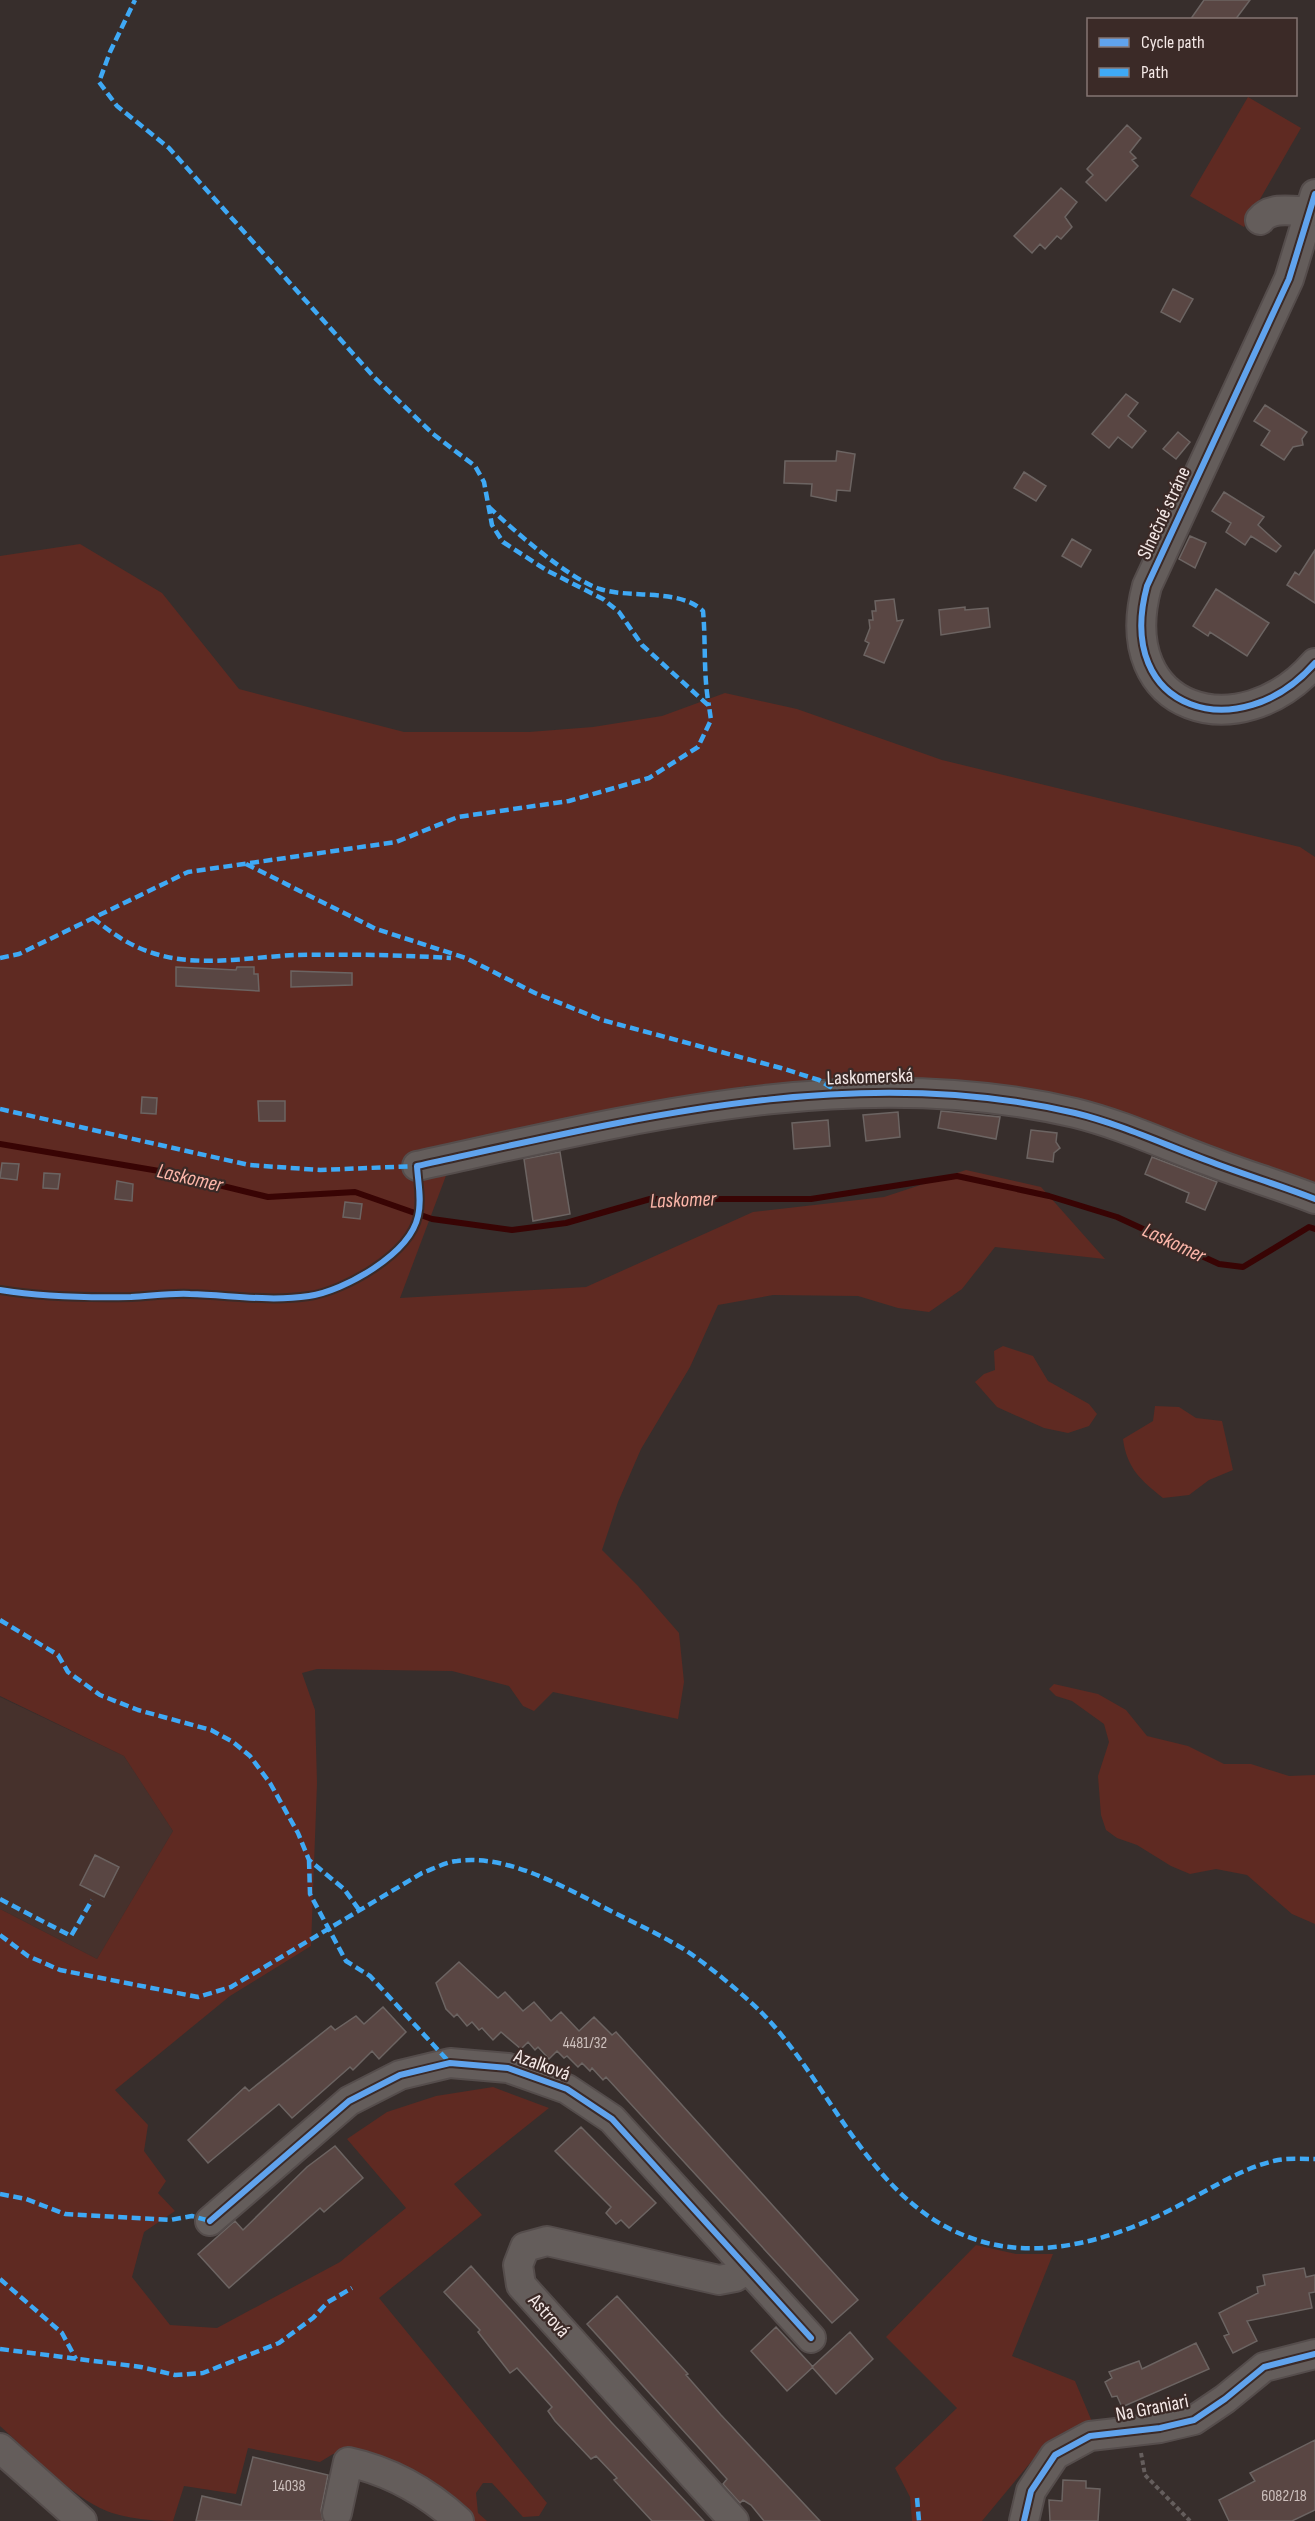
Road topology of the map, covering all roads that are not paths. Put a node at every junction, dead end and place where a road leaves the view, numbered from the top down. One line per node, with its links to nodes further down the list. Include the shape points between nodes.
1 (1312, 203): 2 (street, via 1265,214); 3 (street, Slnečné stráne, via 1288,279 1147,586 1139,627 1148,664 1159,683 1173,696 1194,705 1238,708 1263,703 1285,691)
2 (1260, 220)
3 (1315, 663)
4 (417, 1166): 5 (street, Laskomerská, via 708,1106 841,1094 935,1092 1077,1114)
5 (1315, 1199)
6 (210, 2221): 7 (street, Azalková, via 349,2102 400,2074 450,2063 508,2068 567,2089 612,2119)
7 (748, 2269): 8 (street, Azalková); 14 (street, Astrová, via 720,2280 547,2241 525,2247 518,2265 521,2285)
8 (811, 2338)
9 (1315, 2354): 15 (street, Na Graniari, via 1264,2367 1194,2420 1090,2436 1055,2455 1031,2491)
10 (0, 2448): 12 (street)
11 (337, 2513): 13 (street, via 348,2462 379,2469 402,2480)
12 (79, 2520)
13 (459, 2521)
14 (734, 2521)
15 (1024, 2521)

